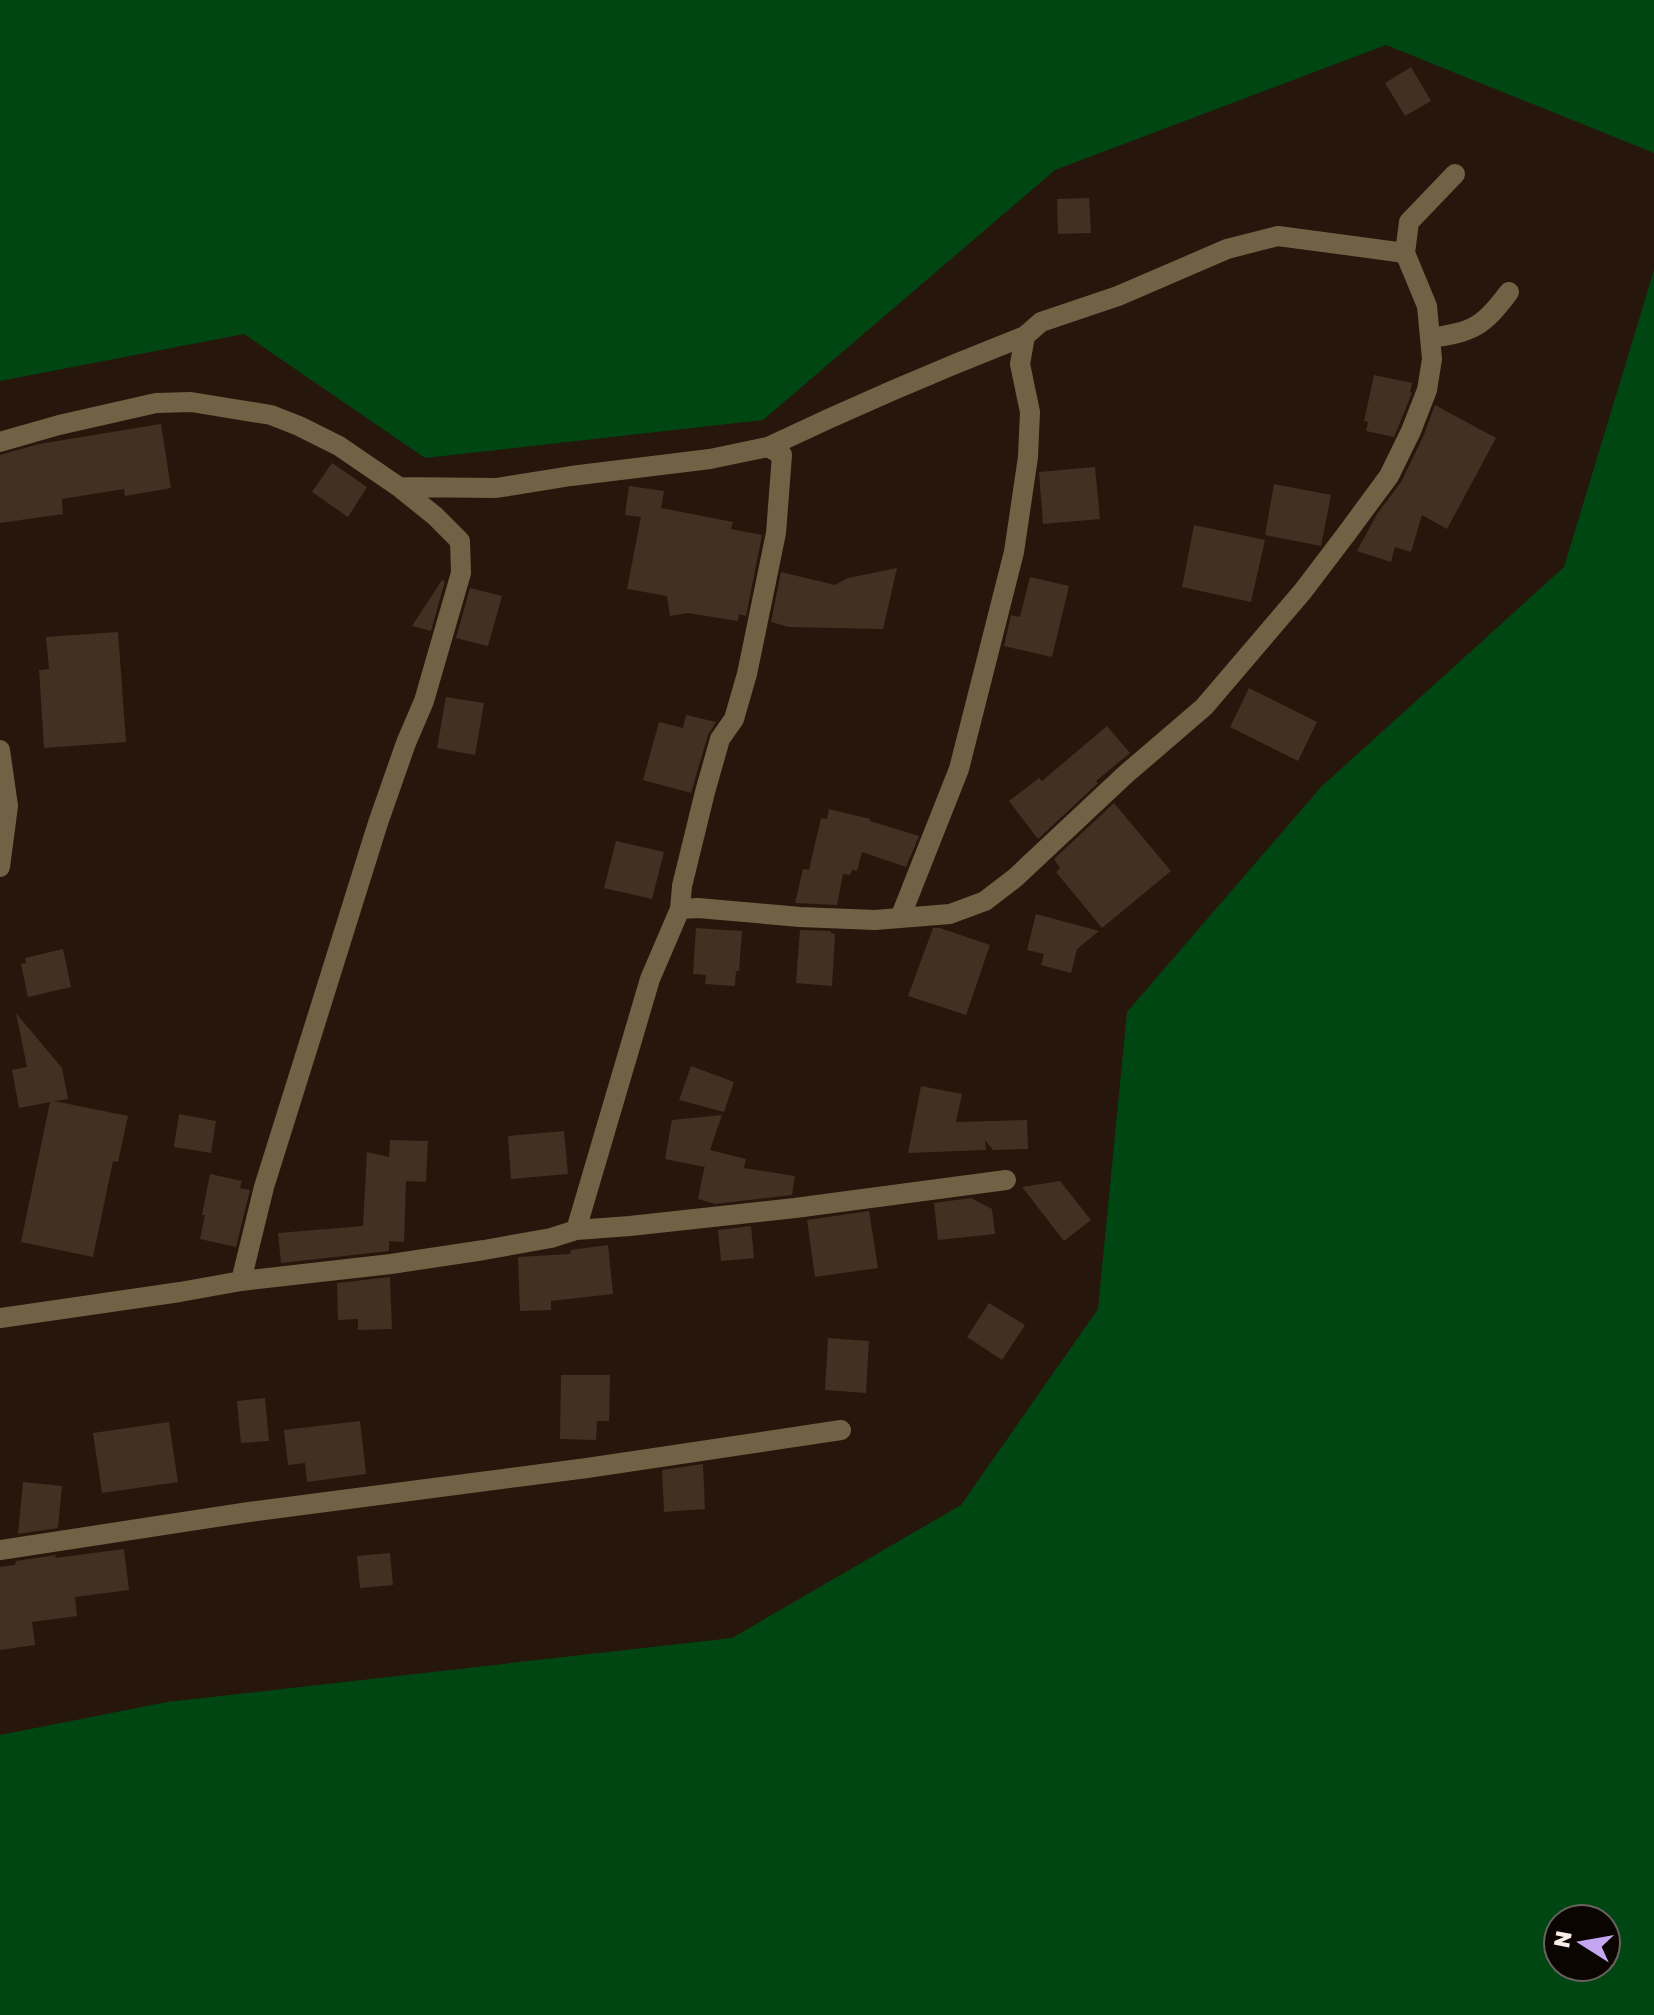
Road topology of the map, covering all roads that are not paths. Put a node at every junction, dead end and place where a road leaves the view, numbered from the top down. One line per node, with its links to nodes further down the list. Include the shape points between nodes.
1 (1455, 174): 2 (street, via 1409,222)
2 (1405, 253): 4 (street, via 1278,236 1227,249 1041,322); 5 (street, via 1427,306)
3 (1509, 292): 5 (street, via 1475,328)
4 (1025, 336): 7 (street); 13 (street, via 1020,364 1030,412 1028,457 1014,552 959,769)
5 (1430, 338): 13 (street, via 1427,390 1389,476 1303,591 1204,707 985,901 950,914)
6 (0, 442): 8 (street, via 156,403 191,402 271,415 299,426)
7 (768, 447): 8 (street, via 496,488); 12 (street, via 782,455 776,533 747,674 734,719 720,739)
8 (399, 487): 16 (street, via 460,541 461,573 264,1187)
9 (0, 750): 10 (street)
10 (4, 807): 11 (street)
11 (0, 867)
12 (680, 909): 13 (street, via 835,920); 15 (street, via 650,979)
13 (900, 918)
14 (1006, 1180): 15 (street)
15 (576, 1230): 16 (street, via 484,1250)
16 (241, 1281): 17 (street)
17 (0, 1318)
18 (841, 1430): 19 (street)
19 (0, 1550)

